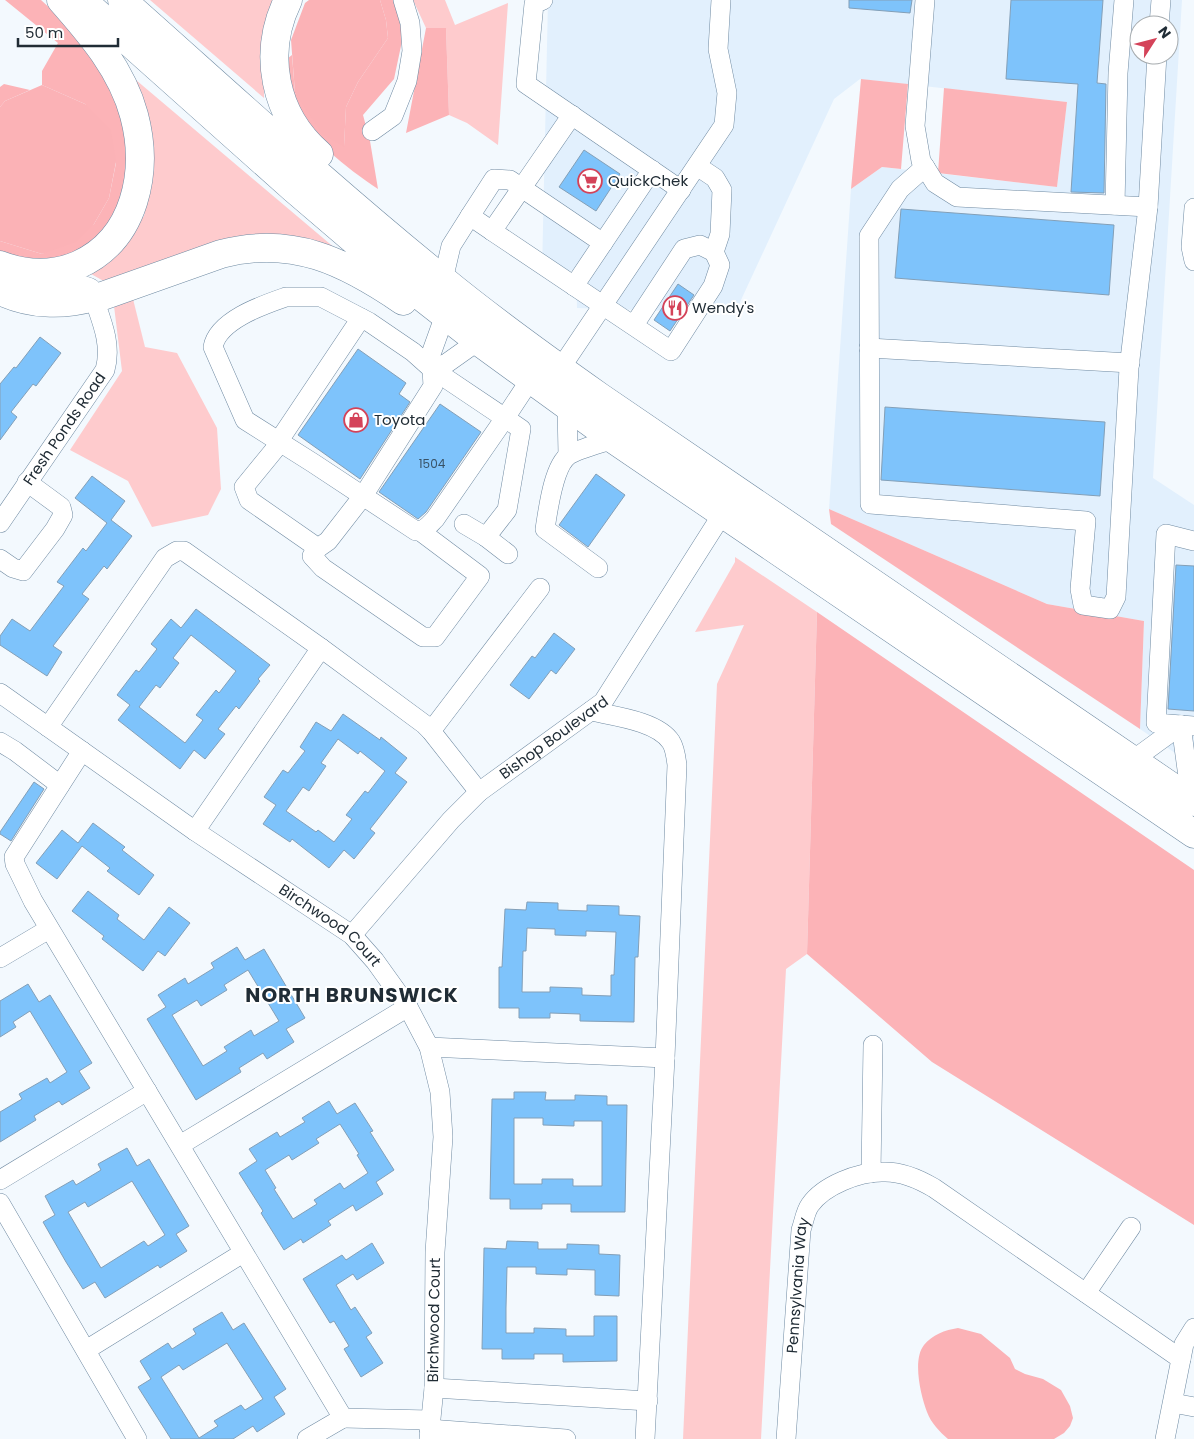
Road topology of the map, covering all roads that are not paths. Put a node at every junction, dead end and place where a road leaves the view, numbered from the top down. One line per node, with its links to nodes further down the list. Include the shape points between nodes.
1 (61, 0): 29 (highway, via 105,54 130,100 139,147 137,191 118,233 89,259 70,268 46,273 22,272)
2 (82, 0): 36 (highway, via 294,189)
3 (122, 0): 26 (highway)
4 (288, 0): 26 (highway, via 278,29 274,70 288,116 304,140)
5 (403, 0): 14 (street, via 410,24 412,51 407,81 393,116)
6 (543, 0): 13 (street, via 534,4 526,84)
7 (721, 0): 15 (street, via 718,49 727,93 724,126)
8 (925, 0): 16 (street, via 915,126)
9 (1124, 0): 20 (street, via 1118,73)
10 (1161, 0): 11 (street)
11 (1160, 15)
12 (1157, 65): 21 (street)
13 (572, 115): 17 (street); 18 (street)
14 (372, 131)
15 (697, 166): 19 (street); 27 (street, via 715,178 722,190 720,234)
16 (924, 167): 20 (street, via 935,183 958,197); 40 (street, via 900,189 869,236)
17 (652, 170): 19 (street); 25 (street)
18 (523, 188): 23 (street, via 510,180 494,180); 24 (street); 25 (street)
19 (681, 190): 35 (street)
20 (1115, 205): 21 (street)
21 (1148, 207): 41 (street)
22 (1194, 208): 28 (street, via 1191,247)
23 (470, 216): 24 (street); 31 (street, via 451,246)
24 (492, 232): 32 (street)
25 (603, 243): 32 (street)
26 (410, 252): 31 (highway)
27 (714, 252): 38 (street, via 700,245 684,249); 38 (street, via 720,265 713,286 671,351)
28 (1194, 261)
29 (0, 265)
30 (0, 280): 34 (main road, via 28,289 83,288)
31 (443, 280): 43 (highway)
32 (574, 286): 35 (street)
33 (0, 293): 34 (main road, via 46,304 74,304)
34 (94, 299): 36 (highway, via 221,254 267,246 299,250 330,261 363,276 405,302); 50 (street, Fresh Ponds Road, via 106,340 104,370)
35 (604, 305): 38 (street); 43 (street)
36 (445, 316): 39 (highway); 42 (street, via 431,354)
37 (365, 320): 42 (street, via 413,352); 48 (street); 48 (street, via 321,297 286,297 241,316 214,340 213,347 244,420)
38 (634, 325)
39 (478, 342): 42 (street); 44 (highway)
40 (869, 348): 41 (street); 41 (street, via 870,504 1086,521 1080,589 1083,605 1110,610 1116,597)
41 (1130, 362)
42 (432, 369): 46 (street); 51 (street, via 433,386)
43 (560, 369): 71 (highway)
44 (530, 380): 45 (highway); 46 (street)
45 (567, 406): 47 (highway); 49 (street)
46 (505, 418): 55 (street, via 435,519); 56 (street, via 521,429 507,510)
47 (613, 439): 49 (street); 52 (highway)
48 (279, 443): 51 (street); 58 (street, via 244,487 248,500)
49 (568, 455): 61 (street, via 560,468 545,529)
50 (27, 482): 53 (street, Fresh Ponds Road); 60 (street, via 61,507 63,515 23,571)
51 (363, 496): 55 (street); 58 (street, via 328,541)
52 (723, 513): 65 (street, Bishop Boulevard, via 603,702); 76 (highway)
53 (0, 523)
54 (464, 524): 56 (street)
55 (420, 531): 58 (street, via 480,576 435,637 423,637 323,568 312,556)
56 (486, 537): 59 (street)
57 (1194, 541): 66 (street, via 1166,534 1156,723)
58 (318, 548)
59 (508, 554)
60 (0, 559)
61 (598, 568)
62 (540, 588): 68 (street)
63 (321, 648): 67 (street, via 197,559 184,551 176,551 165,558); 68 (street); 75 (street)
64 (0, 693): 67 (street, Birchwood Court)
65 (591, 711): 73 (street, Bishop Boulevard); 83 (street, via 651,727 667,736 673,746 677,776)
66 (1188, 725): 71 (street); 74 (street)
67 (48, 727): 70 (street, Birchwood Court)
68 (432, 730): 73 (street)
69 (0, 742): 72 (street)
70 (82, 751): 72 (street); 75 (street, Birchwood Court)
71 (1133, 760): 74 (highway)
72 (60, 785): 77 (street, via 14,857 14,864)
73 (479, 792): 78 (street, Bishop Boulevard)
74 (1192, 801)
75 (195, 832): 78 (street, Birchwood Court)
76 (1194, 834)
77 (49, 929): 79 (street); 84 (street)
78 (352, 935): 80 (street, Birchwood Court)
79 (0, 958)
80 (408, 1007): 82 (street, Birchwood Court); 85 (street)
81 (873, 1045): 86 (street)
82 (429, 1047): 83 (street); 95 (street, Birchwood Court, via 440,1092 443,1137 435,1252)
83 (665, 1058): 96 (street)
84 (147, 1090): 85 (street); 87 (street)
85 (180, 1144): 90 (street)
86 (871, 1174): 91 (street, Pennsylvania Way, via 894,1173 922,1181); 105 (street, Pennsylvania Way, via 838,1182 816,1197 808,1207 801,1230)
87 (0, 1180)
88 (0, 1203): 93 (street)
89 (1131, 1227): 91 (street)
90 (243, 1253): 93 (street); 99 (street)
91 (1086, 1293): 94 (street, Pennsylvania Way)
92 (1194, 1328): 94 (street, via 1184,1344)
93 (86, 1350): 101 (street)
94 (1181, 1359): 97 (street)
95 (434, 1388): 96 (street); 100 (street, Birchwood Court)
96 (648, 1401): 104 (street)
97 (1172, 1403): 98 (street); 106 (street)
98 (1194, 1407)
99 (343, 1418): 100 (street); 102 (street)
100 (429, 1430): 103 (street)
101 (137, 1439)
102 (307, 1439)
103 (566, 1439)
104 (645, 1439)
105 (786, 1439)
106 (1165, 1439)

